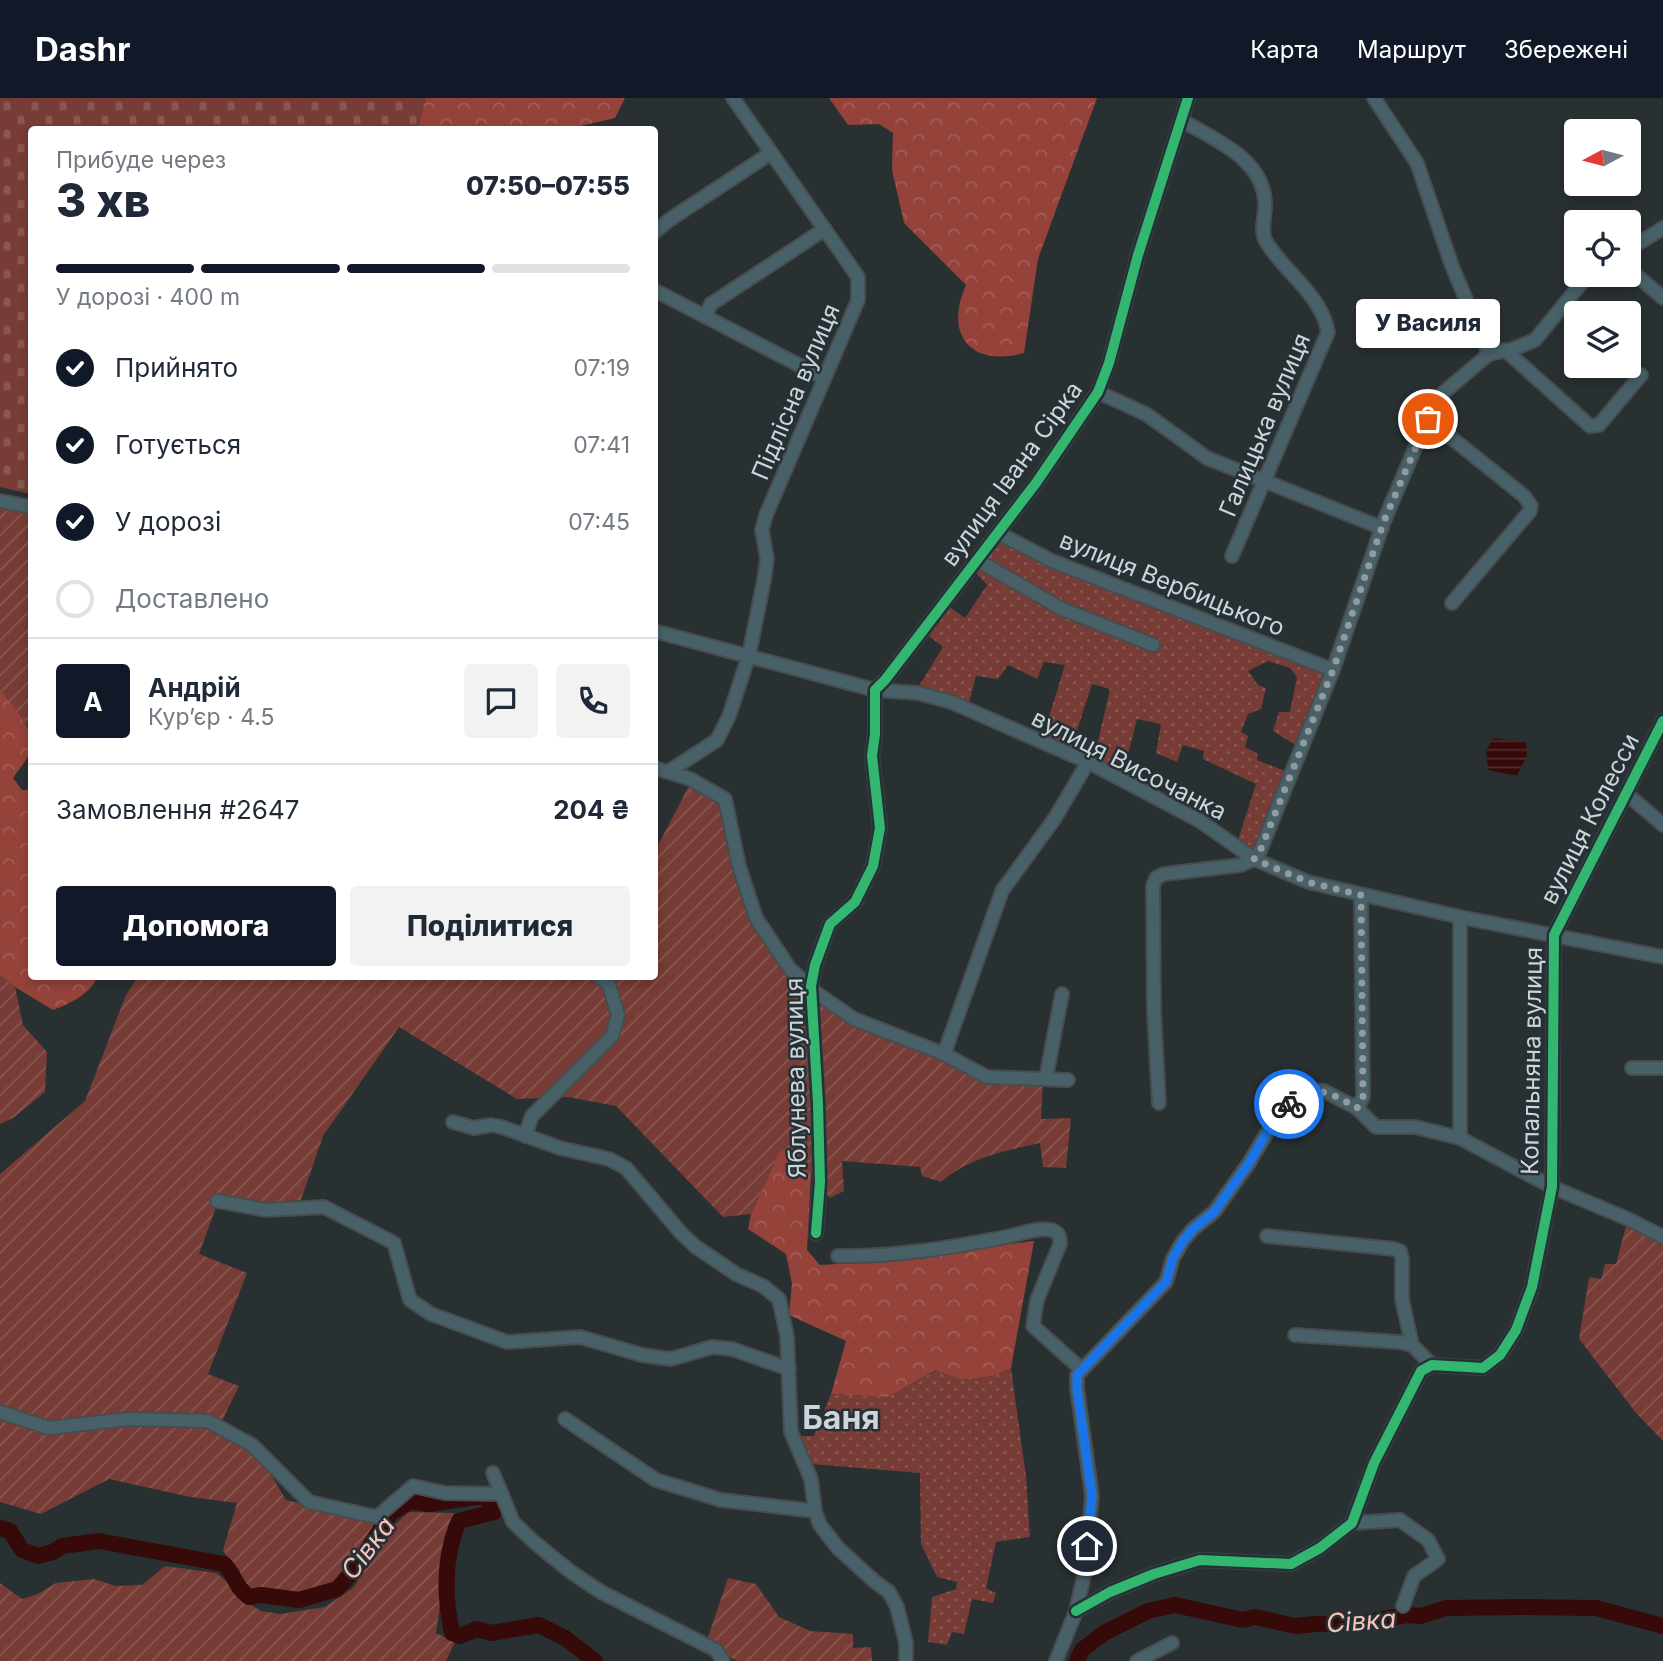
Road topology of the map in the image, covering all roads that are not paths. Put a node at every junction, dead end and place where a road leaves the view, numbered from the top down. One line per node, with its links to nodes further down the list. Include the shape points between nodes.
1 (733, 98): 5 (street, Підлісна вулиця)
2 (1188, 98): 4 (street, вулиця Івана Сірка)
3 (1374, 98): 16 (street, via 1417,163 1452,266)
4 (1181, 120): 19 (street, вулиця Івана Сірка); 21 (street, Галицька вулиця, via 1249,163 1266,200 1265,240 1326,320 1325,343)
5 (771, 153): 7 (street, Підлісна вулиця); 8 (street)
6 (1663, 228): 9 (street)
7 (825, 229): 14 (street, via 711,304); 17 (street, Підлісна вулиця, via 858,277 860,290)
8 (658, 230)
9 (1641, 242)
10 (1641, 279): 13 (street)
11 (1578, 287): 15 (street, via 1535,340)
12 (658, 292): 14 (street)
13 (1663, 298)
14 (705, 316): 17 (street)
15 (1506, 351): 16 (street); 18 (street, via 1590,426 1599,425)
16 (1489, 354): 20 (street, via 1436,399)
17 (824, 378): 31 (street, Підлісна вулиця, via 766,515 762,530 766,559)
18 (1638, 378)
19 (1098, 392): 21 (street, via 1146,414 1207,458); 25 (street, вулиця Івана Сірка)
20 (1428, 419): 24 (street); 28 (street, via 1531,506)
21 (1264, 480): 24 (street); 26 (street, Галицька вулиця)
22 (0, 501): 23 (street)
23 (28, 507)
24 (1382, 528): 32 (street)
25 (998, 533): 27 (street, вулиця Івана Сірка); 32 (street, вулиця Вербицького, via 1052,561)
26 (1232, 556)
27 (977, 560): 30 (street, via 1060,608); 33 (street, вулиця Івана Сірка)
28 (1452, 603)
29 (658, 632): 31 (street, вулиця Височанка)
30 (1153, 645)
31 (749, 655): 33 (street, вулиця Височанка); 37 (street, Підлісна вулиця, via 717,740)
32 (1333, 670): 40 (street)
33 (875, 690): 35 (street, вулиця Височанка, via 918,693 951,702); 46 (street, Яблунева вулиця, via 872,756 880,828 873,866 855,902 830,924)
34 (1663, 721): 38 (street, вулиця Колесси)
35 (1087, 762): 40 (street, вулиця Височанка, via 1200,821); 48 (street, via 1055,818 1002,891)
36 (658, 769): 37 (street)
37 (668, 772): 46 (street, via 725,799 738,866 756,918 790,969)
38 (1627, 794): 39 (street); 43 (street, вулиця Колесси)
39 (1663, 825)
40 (1254, 859): 41 (street, вулиця Височанка, via 1308,882); 53 (street, via 1156,878 1154,1012)
41 (1361, 895): 42 (street, вулиця Височанка); 54 (street, via 1363,1097)
42 (1460, 917): 43 (street, вулиця Височанка); 57 (street)
43 (1554, 935): 44 (street, вулиця Височанка); 58 (street, Копальняна вулиця)
44 (1663, 957)
45 (603, 980): 56 (street, via 618,1015 612,1036 532,1116)
46 (811, 986): 48 (street, via 854,1019); 60 (street, Яблунева вулиця, via 820,1182)
47 (1062, 994): 51 (street)
48 (944, 1054): 51 (street, via 987,1077)
49 (1632, 1068): 50 (street)
50 (1663, 1068)
51 (1046, 1078): 52 (street)
52 (1068, 1080)
53 (1159, 1103)
54 (1357, 1108): 57 (street, via 1376,1127 1415,1127); 68 (street, via 1324,1091 1309,1091 1285,1108 1214,1212 1183,1241 1166,1282)
55 (453, 1122): 56 (street, via 474,1128 502,1127)
56 (524, 1136): 67 (street, via 626,1168 696,1247 779,1299)
57 (1460, 1138): 58 (street)
58 (1552, 1187): 61 (street); 66 (street, Копальняна вулиця, via 1532,1287 1516,1330 1500,1355 1483,1368)
59 (217, 1201): 67 (street, via 266,1210 324,1207 394,1243 410,1300 430,1314 507,1342 580,1337 671,1359 712,1347 732,1349)
60 (816, 1233)
61 (1661, 1234)
62 (1267, 1236): 65 (street, via 1399,1251 1402,1299)
63 (838, 1256): 68 (street, via 869,1256 1057,1231 1060,1244 1037,1300 1033,1326)
64 (1295, 1335): 65 (street)
65 (1412, 1345): 66 (street)
66 (1432, 1365): 74 (street, via 1421,1371 1396,1418)
67 (789, 1369): 73 (street, via 791,1432 811,1479)
68 (1081, 1369): 76 (street, via 1077,1388 1092,1496 1085,1572)
69 (0, 1412): 72 (street, via 49,1428 129,1419 208,1421 252,1445 309,1502 377,1517 413,1486 445,1493)
70 (565, 1419): 73 (street, via 656,1480 721,1500)
71 (494, 1472): 72 (street)
72 (502, 1494): 78 (street, via 513,1522 570,1572 716,1650)
73 (814, 1511): 79 (street, via 838,1548 889,1592 906,1643)
74 (1352, 1522): 75 (street, via 1400,1520 1428,1540 1438,1559 1414,1576); 76 (street, via 1291,1564 1200,1560 1110,1592)
75 (1403, 1606)
76 (1076, 1611): 80 (street)
77 (1172, 1643): 81 (street)
78 (723, 1661)
79 (906, 1661)
80 (1056, 1661)
81 (1137, 1661)

